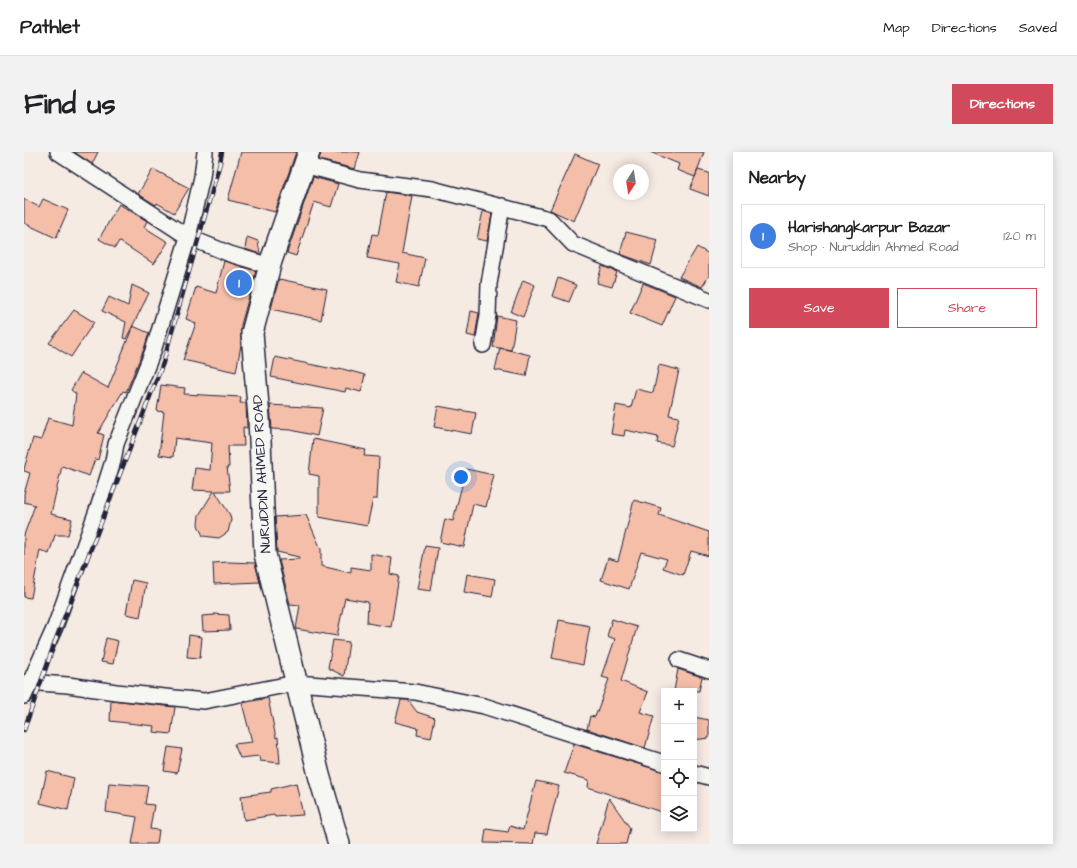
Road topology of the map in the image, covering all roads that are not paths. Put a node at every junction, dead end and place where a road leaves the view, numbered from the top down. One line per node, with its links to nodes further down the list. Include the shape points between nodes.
1 (58, 152): 5 (street)
2 (205, 152): 5 (street)
3 (307, 158): 4 (street, via 360,180 432,189); 6 (main road, NURUDDIN AHMED ROAD)
4 (502, 206): 7 (street, via 549,219 573,244); 8 (street, via 489,284 488,315)
5 (188, 237): 6 (street, via 230,254); 11 (street, via 153,351 116,444 94,518 55,627)
6 (270, 266): 12 (main road, NURUDDIN AHMED ROAD, via 252,333 265,554)
7 (709, 300)
8 (483, 345)
9 (678, 660): 10 (street)
10 (709, 670)
11 (30, 680): 12 (street, via 116,692 204,700); 13 (street)
12 (296, 683): 14 (street, via 415,692 484,706); 17 (main road, NURUDDIN AHMED ROAD)
13 (24, 696)
14 (661, 762)
15 (697, 774): 16 (street)
16 (709, 777)
17 (339, 844)

